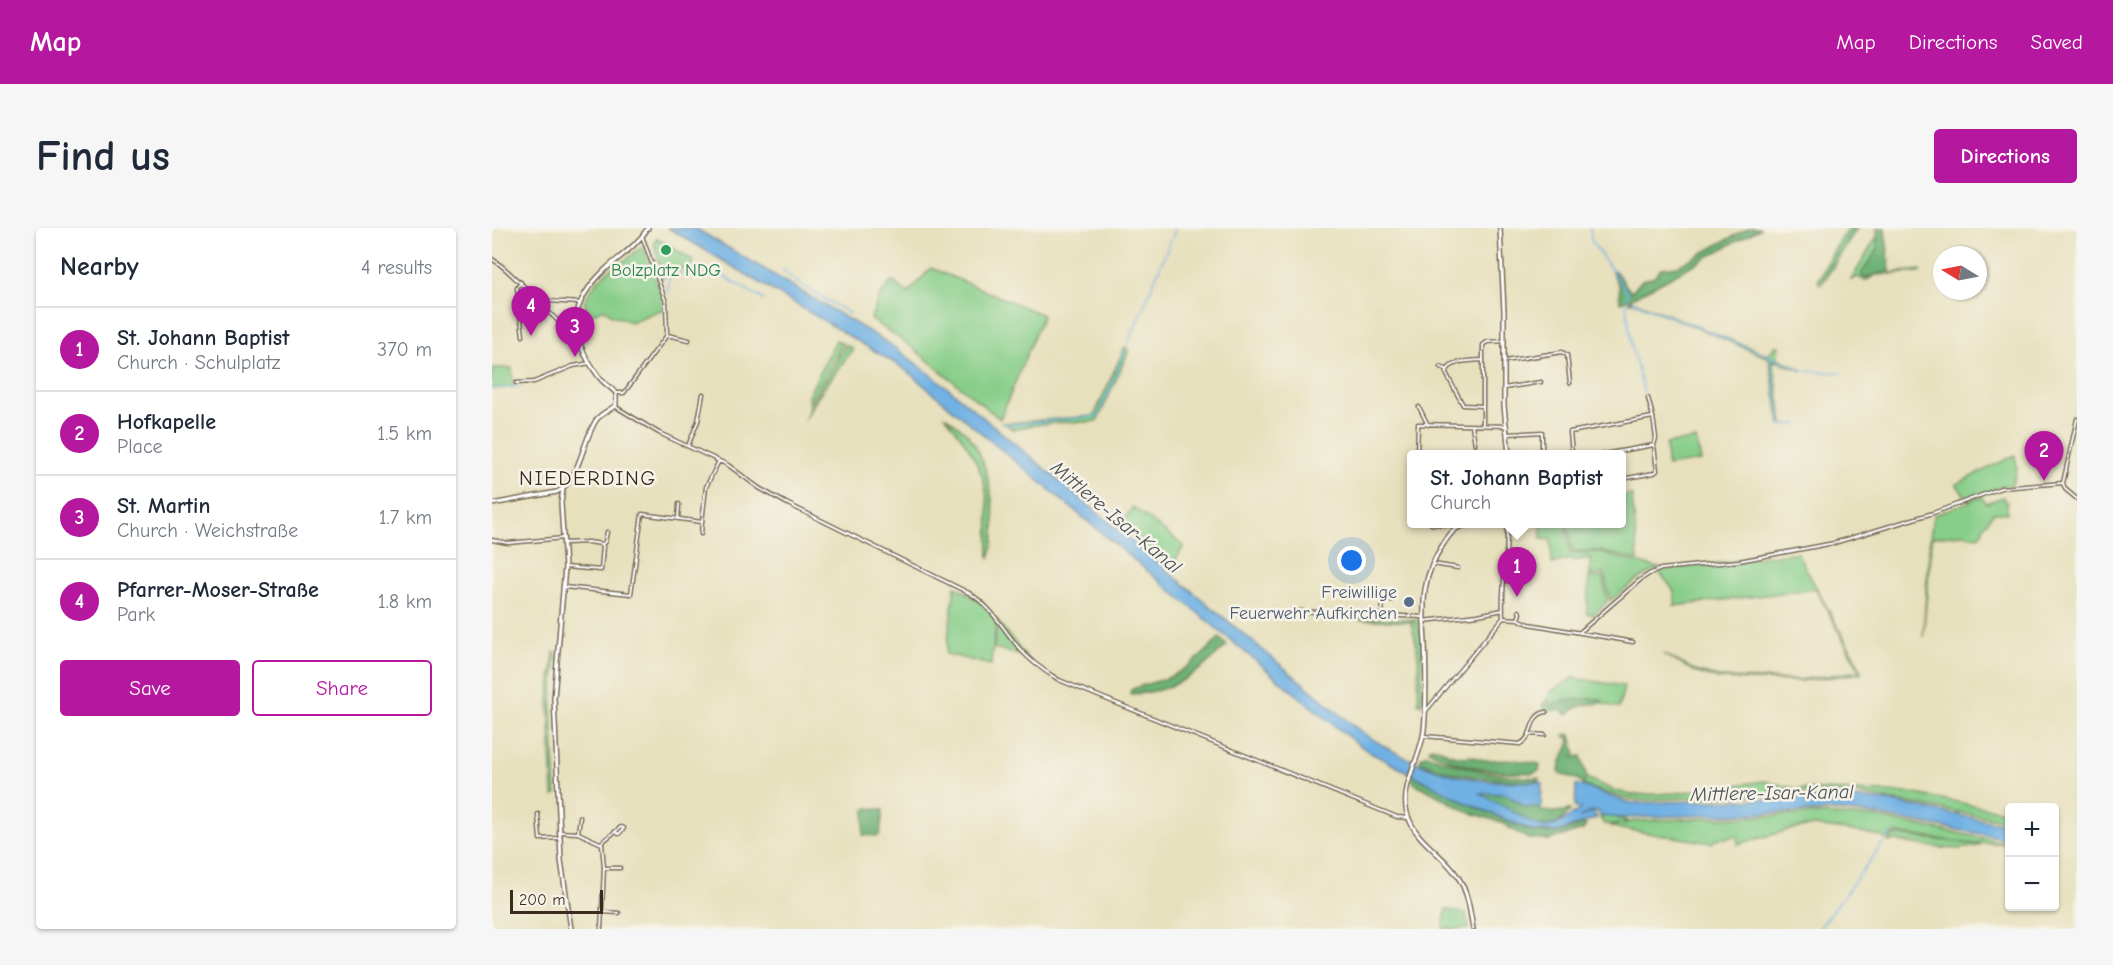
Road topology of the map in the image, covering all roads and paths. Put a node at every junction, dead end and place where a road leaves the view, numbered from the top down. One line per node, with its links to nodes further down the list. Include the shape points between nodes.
1 (1500, 228): 12 (street)
2 (648, 229): 3 (street)
3 (642, 236): 7 (street, via 591,284); 8 (street, via 666,302)
4 (492, 259): 5 (street)
5 (521, 282): 6 (street); 9 (street, via 517,288)
6 (542, 299): 7 (street); 10 (street, via 541,305)
7 (580, 303): 10 (street)
8 (667, 335): 11 (street); 22 (street, via 624,393)
9 (523, 336)
10 (577, 336): 15 (street)
11 (689, 340)
12 (1504, 340): 13 (street, via 1484,343); 14 (street)
13 (1483, 360): 17 (street); 26 (street)
14 (1504, 362): 20 (street, via 1562,352 1567,355); 21 (street)
15 (591, 363): 19 (street, via 534,382); 22 (street)
16 (1440, 367): 17 (street)
17 (1446, 369): 26 (street, via 1446,377 1463,405)
18 (1541, 382): 21 (street)
19 (516, 383)
20 (1570, 383)
21 (1504, 388): 33 (street)
22 (616, 393): 25 (street)
23 (703, 394): 37 (street)
24 (1648, 398): 28 (street)
25 (614, 406): 37 (street); 46 (street, via 596,421)
26 (1483, 406): 32 (street)
27 (1419, 407): 31 (street)
28 (1653, 417): 36 (street); 41 (street, via 1570,432)
29 (2077, 419): 45 (street)
30 (1472, 424): 31 (street); 32 (street); 35 (street)
31 (1428, 425): 38 (street, via 1418,424)
32 (1483, 425): 33 (street)
33 (1507, 426): 34 (street)
34 (1508, 434): 39 (street); 40 (street, via 1542,432)
35 (1475, 444)
36 (1654, 445): 42 (street); 44 (street, via 1657,471)
37 (688, 446): 43 (street)
38 (1418, 450)
39 (1509, 450)
40 (1542, 450)
41 (1572, 450)
42 (1626, 450)
43 (719, 460): 51 (street, via 706,487); 80 (street, via 786,503 976,597 997,616 1024,653 1059,680 1397,817)
44 (1626, 477)
45 (2063, 483): 47 (street); 71 (street, via 2001,488 1834,543 1739,561 1661,569 1640,580)
46 (563, 489): 48 (street); 57 (street)
47 (2077, 499)
48 (492, 504)
49 (680, 504): 50 (street)
50 (678, 519): 51 (street); 62 (street, via 642,514 631,594)
51 (702, 522): 55 (street)
52 (1507, 528): 64 (street)
53 (1456, 529): 59 (street, via 1445,540)
54 (607, 532): 58 (street)
55 (701, 534)
56 (492, 540): 57 (street)
57 (564, 540): 58 (street); 60 (street)
58 (602, 544): 60 (street, via 601,570)
59 (1433, 564): 61 (street); 69 (street, via 1425,586)
60 (565, 567): 62 (street)
61 (1458, 568)
62 (564, 587): 81 (street, via 554,698)
63 (1392, 600): 67 (street, via 1383,600)
64 (1503, 609): 68 (street); 69 (street)
65 (1297, 611): 67 (street)
66 (1519, 611): 70 (street)
67 (1382, 615): 69 (street)
68 (1503, 618): 70 (street); 73 (street)
69 (1423, 619): 73 (street)
70 (1518, 619): 71 (street)
71 (1580, 632): 72 (street)
72 (1633, 642)
73 (1425, 712): 77 (street)
74 (1546, 712): 75 (street, via 1535,717)
75 (1529, 734): 76 (street); 77 (street, via 1524,742 1515,744)
76 (1545, 735)
77 (1424, 736): 80 (street, via 1410,778)
78 (538, 814): 84 (street, via 540,839)
79 (580, 817): 83 (street)
80 (1408, 818): 92 (street, via 1422,840 1458,877)
81 (559, 832): 83 (street); 84 (street)
82 (615, 832): 85 (street)
83 (578, 833): 85 (street)
84 (560, 838): 90 (street)
85 (601, 843): 86 (street)
86 (604, 868): 87 (street); 88 (street)
87 (620, 868)
88 (603, 912): 89 (street); 91 (street)
89 (619, 913)
90 (571, 929)
91 (600, 929)
92 (1473, 929)

